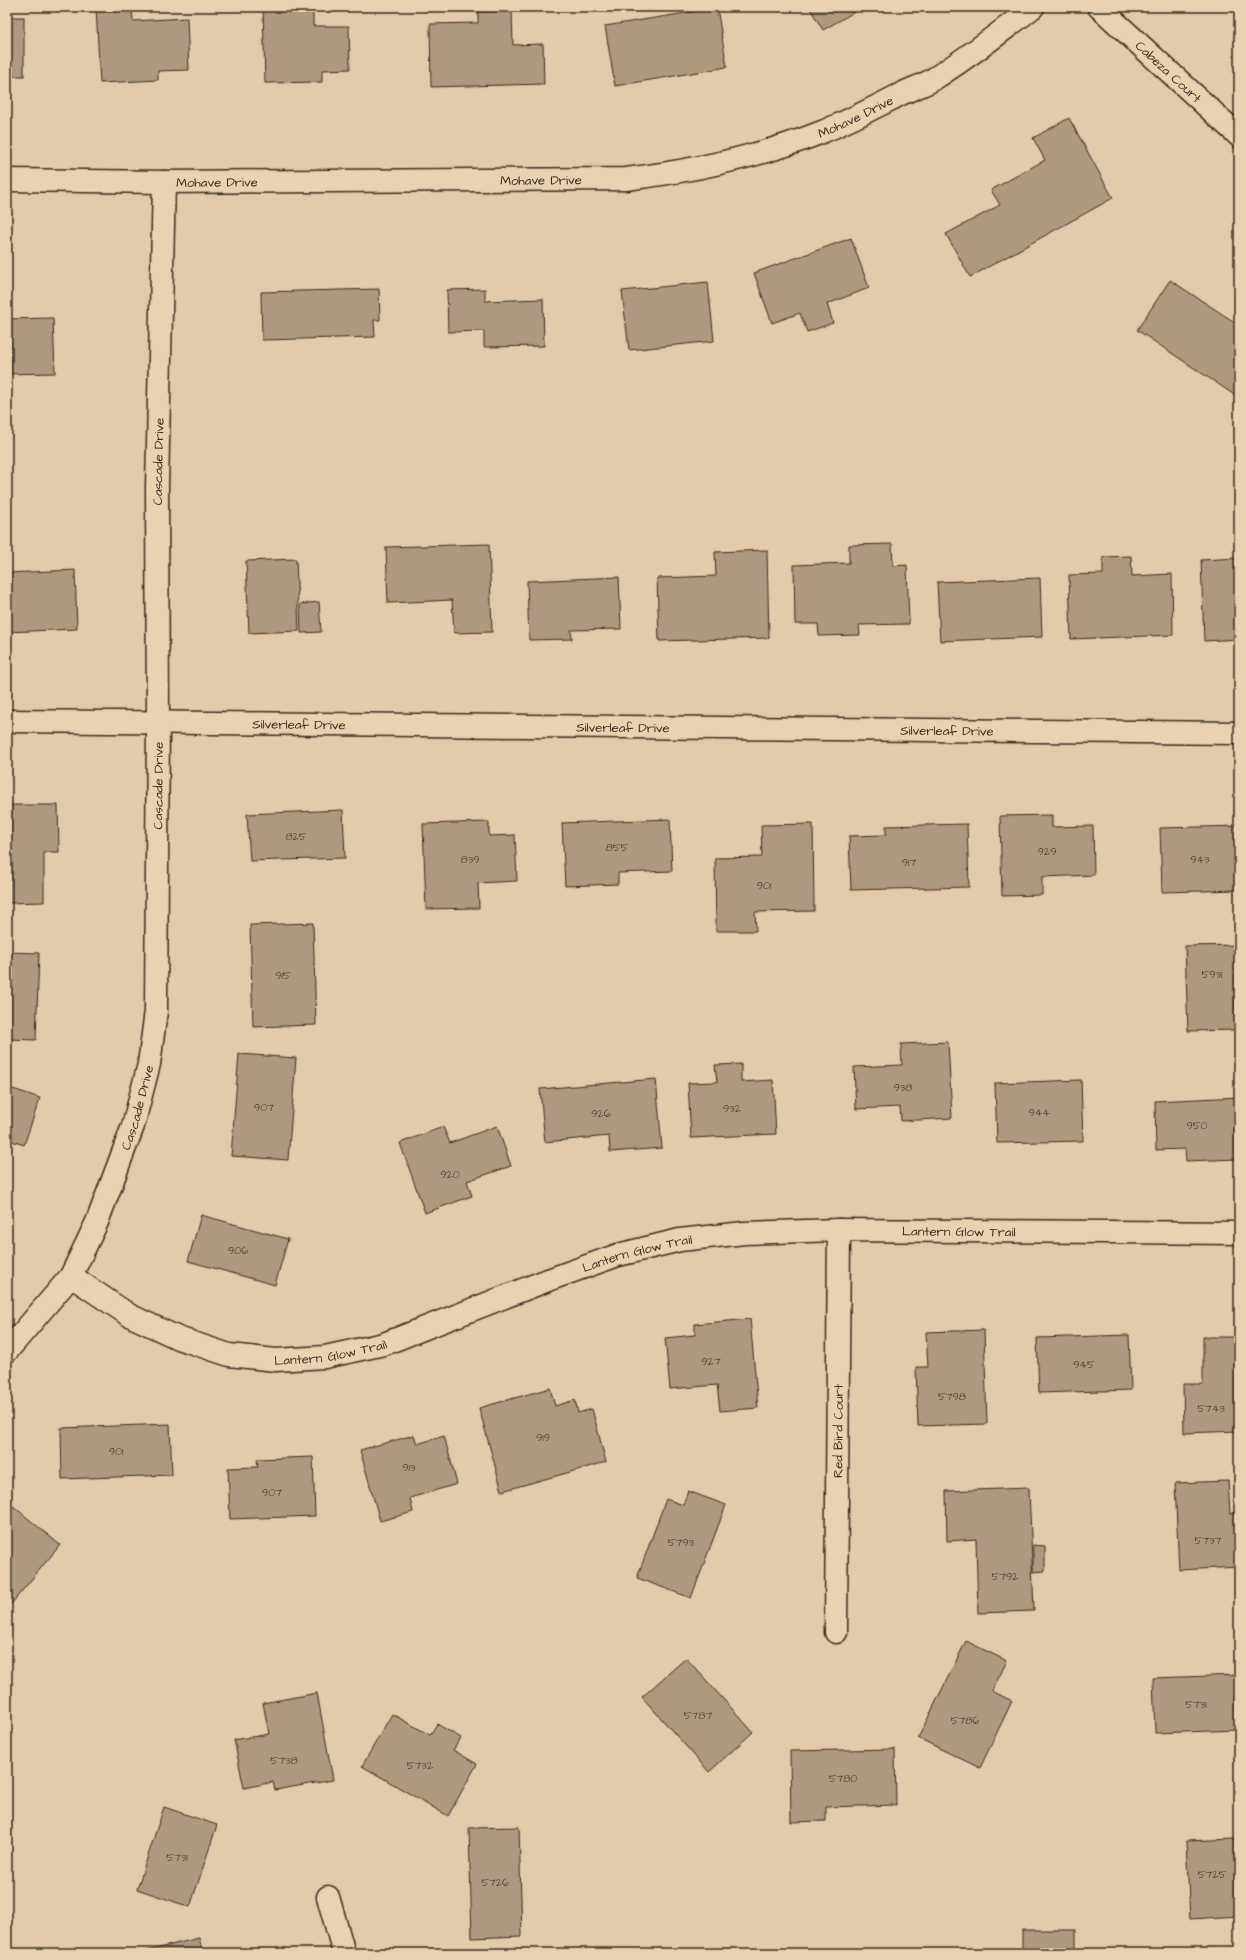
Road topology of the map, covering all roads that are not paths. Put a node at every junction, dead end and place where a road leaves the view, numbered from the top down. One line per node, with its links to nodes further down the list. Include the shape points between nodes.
1 (1033, 7): 5 (street, Mohave Drive, via 992,40 931,81 818,134 774,150 717,165 672,174 626,179)
2 (1099, 7): 3 (street, Cabeza Court)
3 (1239, 136)
4 (7, 180): 5 (street, Mohave Drive)
5 (164, 182): 7 (street, Cascade Drive, via 157,487)
6 (7, 721): 7 (street, Silverleaf Drive)
7 (158, 722): 8 (street, Silverleaf Drive); 11 (street, Cascade Drive, via 156,1011 149,1064 133,1126 97,1222)
8 (1239, 733)
9 (839, 1230): 10 (street, Lantern Glow Trail); 11 (street, Lantern Glow Trail, via 744,1233 680,1240 618,1255 384,1344 325,1357 276,1360 229,1355 178,1338 129,1315); 13 (street, Red Bird Court)
10 (1239, 1233)
11 (71, 1276): 12 (street, Cascade Drive)
12 (7, 1351)
13 (836, 1632)
14 (328, 1897): 15 (street)
15 (344, 1953)

